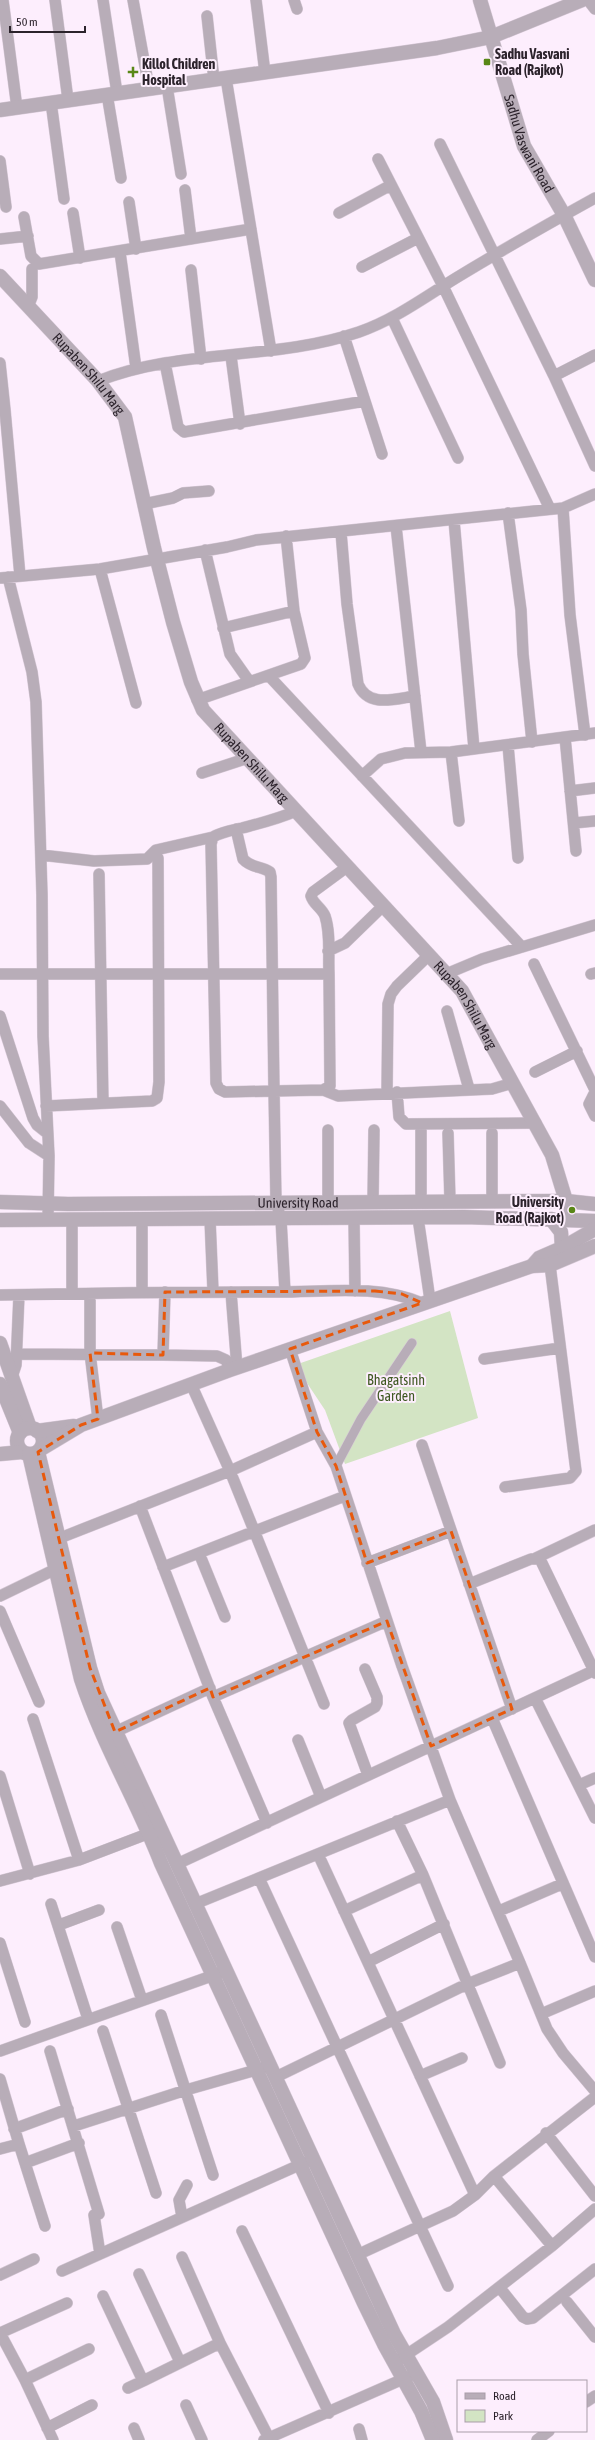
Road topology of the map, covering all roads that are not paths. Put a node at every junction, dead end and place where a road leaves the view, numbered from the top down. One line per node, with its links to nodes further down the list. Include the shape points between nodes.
1 (3, 0): 19 (street)
2 (55, 0): 17 (street)
3 (103, 0): 16 (street)
4 (133, 0): 15 (street)
5 (256, 0): 12 (street)
6 (480, 0): 11 (street, Sadhu Vaswani Road)
7 (582, 0): 11 (street)
8 (588, 0): 9 (street)
9 (595, 9)
10 (207, 16): 13 (street)
11 (491, 37): 12 (street, via 431,49); 34 (street, Sadhu Vaswani Road, via 524,146)
12 (265, 73): 13 (street)
13 (220, 79): 14 (street); 36 (street)
14 (167, 86): 15 (street); 24 (street)
15 (149, 88): 16 (street)
16 (112, 94): 17 (street); 25 (street)
17 (68, 100): 18 (street)
18 (51, 102): 19 (street); 29 (street)
19 (17, 108): 20 (street)
20 (0, 110)
21 (440, 144): 43 (street)
22 (378, 159): 26 (street)
23 (0, 161): 31 (street)
24 (181, 174)
25 (120, 178)
26 (391, 185): 33 (street); 38 (street)
27 (185, 190): 40 (street)
28 (595, 198): 34 (street)
29 (64, 199)
30 (129, 202): 41 (street)
31 (6, 207)
32 (73, 213): 44 (street)
33 (339, 213)
34 (564, 215): 43 (street); 49 (street, Sadhu Vaswani Road)
35 (24, 217): 37 (street)
36 (251, 229): 40 (street); 55 (street)
37 (28, 236): 39 (street); 44 (street, via 31,256 39,264)
38 (418, 238): 45 (street); 50 (street)
39 (0, 239)
40 (191, 239): 41 (street)
41 (136, 249): 42 (street)
42 (120, 252): 44 (street); 61 (street)
43 (495, 254): 50 (street); 62 (street)
44 (80, 258)
45 (362, 267)
46 (32, 269): 52 (street, via 32,297)
47 (191, 270): 58 (street)
48 (0, 276): 51 (street, Rupaben Shilu Marg)
49 (595, 280)
50 (443, 286): 53 (street); 74 (street)
51 (5, 287): 52 (street, Rupaben Shilu Marg)
52 (28, 307): 63 (street, Rupaben Shilu Marg)
53 (392, 318): 54 (street); 68 (street)
54 (344, 336): 55 (street); 64 (street)
55 (270, 351): 57 (street)
56 (595, 355): 62 (street)
57 (231, 356): 58 (street); 66 (street)
58 (201, 359): 60 (street)
59 (0, 363): 65 (street)
60 (166, 363): 61 (street); 66 (street, via 178,427 184,432)
61 (136, 368): 63 (street)
62 (554, 376): 69 (street)
63 (98, 381): 72 (street, Rupaben Shilu Marg, via 125,417)
64 (365, 401): 66 (street); 67 (street)
65 (2, 410): 83 (street)
66 (240, 424)
67 (382, 454)
68 (458, 458)
69 (595, 466)
70 (209, 491): 72 (street, via 183,493 173,498)
71 (595, 494): 73 (street)
72 (144, 504): 81 (street, Rupaben Shilu Marg)
73 (563, 508): 74 (street); 92 (street, via 570,614)
74 (550, 509): 75 (street)
75 (508, 513): 76 (street); 94 (street, via 521,610)
76 (454, 520): 77 (street); 96 (street)
77 (396, 526): 78 (street); 89 (street)
78 (341, 532): 79 (street); 89 (street, via 349,618 358,684 362,694 370,699)
79 (286, 536): 80 (street); 85 (street)
80 (205, 550): 81 (street); 86 (street)
81 (157, 560): 82 (street); 90 (street, Rupaben Shilu Marg, via 181,653)
82 (100, 569): 83 (street); 91 (street)
83 (20, 576): 84 (street)
84 (4, 577): 111 (street, via 32,672 36,702)
85 (294, 610): 86 (street); 87 (street, via 305,658 301,664)
86 (223, 628): 88 (street, via 230,654)
87 (269, 676): 88 (street); 101 (street)
88 (249, 681): 90 (street)
89 (415, 696): 97 (street)
90 (197, 700): 99 (street, Rupaben Shilu Marg, via 203,710)
91 (136, 703)
92 (590, 734): 93 (street)
93 (565, 737): 94 (street); 103 (street)
94 (532, 742): 95 (street)
95 (508, 745): 96 (street); 113 (street)
96 (474, 749): 98 (street)
97 (421, 752): 98 (street); 101 (street, via 381,759)
98 (451, 752): 105 (street)
99 (248, 758): 100 (street); 104 (street, Rupaben Shilu Marg)
100 (202, 773)
101 (362, 776): 118 (street)
102 (595, 788): 103 (street)
103 (570, 791): 107 (street)
104 (296, 810): 108 (street, via 274,820); 114 (street, Rupaben Shilu Marg)
105 (459, 821)
106 (595, 821): 107 (street)
107 (574, 824): 110 (street)
108 (236, 829): 109 (street); 126 (street, via 243,859 247,864 270,872)
109 (213, 837): 111 (street, via 156,850 147,859 94,861); 129 (street)
110 (576, 850)
111 (40, 855): 124 (street)
112 (158, 858): 122 (street)
113 (518, 858)
114 (347, 867): 116 (street, Rupaben Shilu Marg); 119 (street, via 311,896 324,914)
115 (99, 874): 125 (street)
116 (383, 906): 119 (street, via 345,943); 120 (street, Rupaben Shilu Marg)
117 (595, 925): 118 (street)
118 (521, 946): 128 (street)
119 (328, 952): 127 (street)
120 (429, 955): 128 (street, Rupaben Shilu Marg); 139 (street, via 391,994 388,1004)
121 (534, 964): 132 (street)
122 (157, 973): 125 (street); 129 (street); 140 (street, via 157,1098 152,1101)
123 (0, 974): 124 (street)
124 (43, 974): 125 (street); 142 (street)
125 (101, 974): 140 (street)
126 (272, 974): 127 (street); 129 (street); 137 (street)
127 (329, 974): 136 (street, via 331,1082 330,1086)
128 (446, 974): 134 (street, Rupaben Shilu Marg, via 462,991)
129 (215, 976): 137 (street, via 216,1083 219,1089 225,1092)
130 (447, 1010): 135 (street)
131 (0, 1016): 149 (street, via 33,1118)
132 (577, 1051): 133 (street); 138 (street)
133 (535, 1072)
134 (513, 1083): 135 (street, via 492,1089); 144 (street, Rupaben Shilu Marg)
135 (469, 1089): 139 (street)
136 (323, 1090): 137 (street); 139 (street, via 338,1096)
137 (274, 1091): 158 (street)
138 (595, 1091): 143 (street, via 589,1104)
139 (392, 1092): 144 (street, via 399,1117 406,1124)
140 (103, 1104): 142 (street)
141 (0, 1106): 151 (street, via 29,1143)
142 (46, 1106): 149 (street)
143 (595, 1116)
144 (536, 1123): 156 (street, Rupaben Shilu Marg, via 552,1155)
145 (328, 1130): 159 (street)
146 (374, 1130): 152 (street)
147 (421, 1130): 153 (street)
148 (492, 1132): 155 (street)
149 (47, 1133): 151 (street)
150 (448, 1133): 154 (street)
151 (49, 1156): 160 (street)
152 (373, 1201): 153 (street, University Road); 159 (street, University Road)
153 (421, 1201): 154 (street, University Road)
154 (450, 1201): 155 (street, University Road)
155 (492, 1201): 156 (street, University Road)
156 (566, 1201): 161 (street, University Road); 169 (street, Rupaben Shilu Marg)
157 (0, 1202): 160 (street, University Road)
158 (276, 1202): 159 (street, University Road); 160 (street, University Road); 166 (street)
159 (328, 1202)
160 (48, 1203): 163 (street)
161 (595, 1204)
162 (418, 1218): 167 (street, University Road); 168 (street, University Road); 188 (street)
163 (48, 1219): 164 (street, University Road); 170 (street, University Road)
164 (72, 1219): 171 (street, University Road); 184 (street)
165 (210, 1219): 166 (street, University Road); 171 (street, University Road); 178 (street)
166 (282, 1219): 167 (street, University Road); 183 (street)
167 (354, 1219): 179 (street)
168 (551, 1219): 169 (street, University Road); 175 (street, via 561,1232)
169 (569, 1219): 172 (street, University Road)
170 (0, 1220)
171 (142, 1220): 180 (street)
172 (595, 1221)
173 (595, 1229): 175 (street)
174 (595, 1246): 176 (street)
175 (562, 1248): 177 (street, via 539,1258)
176 (550, 1265): 177 (street); 191 (street)
177 (532, 1266): 188 (street)
178 (213, 1291): 181 (street); 182 (street)
179 (354, 1291): 183 (street); 188 (street, via 402,1294)
180 (142, 1292): 181 (street); 185 (street)
181 (165, 1292): 195 (street)
182 (231, 1292): 183 (street); 197 (street)
183 (285, 1292)
184 (72, 1293): 185 (street); 186 (street)
185 (90, 1294): 193 (street)
186 (19, 1295): 187 (street); 194 (street)
187 (0, 1296)
188 (426, 1301): 192 (street)
189 (412, 1342): 208 (street, via 361,1419)
190 (0, 1343): 198 (street)
191 (560, 1348): 196 (street); 210 (street, via 576,1460 574,1476)
192 (290, 1349): 197 (street); 203 (street)
193 (90, 1353): 194 (street); 195 (street); 200 (street)
194 (17, 1354): 198 (street)
195 (164, 1355): 197 (street, via 217,1356 226,1360)
196 (484, 1359)
197 (233, 1369): 199 (street)
198 (6, 1381): 202 (street)
199 (191, 1384): 200 (street); 209 (street)
200 (98, 1419): 201 (street)
201 (81, 1425): 202 (street); 206 (street)
202 (26, 1432): 205 (street); 206 (street, via 17,1445); 206 (street, via 43,1441)
203 (317, 1432): 208 (street); 209 (street)
204 (422, 1445): 215 (street)
205 (0, 1448)
206 (32, 1452): 207 (street); 216 (street); 220 (street)
207 (0, 1454)
208 (336, 1466): 211 (street)
209 (230, 1471): 212 (street); 214 (street)
210 (505, 1487)
211 (345, 1496): 214 (street); 219 (street)
212 (140, 1506): 216 (street); 221 (street)
213 (595, 1530): 218 (street)
214 (255, 1531): 217 (street); 227 (street)
215 (451, 1531): 219 (street); 222 (street)
216 (60, 1538): 220 (street)
217 (199, 1553): 221 (street); 225 (street)
218 (536, 1558): 222 (street); 229 (street, via 545,1566)
219 (367, 1563): 226 (street)
220 (60, 1566): 223 (street); 237 (street, via 91,1673); 249 (street, via 88,1700 104,1741)
221 (163, 1567): 230 (street)
222 (469, 1584): 234 (street)
223 (0, 1596)
224 (0, 1611): 232 (street)
225 (225, 1617)
226 (387, 1621): 227 (street); 239 (street)
227 (305, 1656): 230 (street); 233 (street)
228 (365, 1669): 240 (street, via 377,1703 375,1707 349,1723)
229 (595, 1671): 231 (street)
230 (211, 1692): 237 (street); 248 (street)
231 (535, 1698): 234 (street); 243 (street)
232 (39, 1702)
233 (324, 1704)
234 (512, 1709): 235 (street)
235 (492, 1718): 239 (street); 257 (street)
236 (33, 1719): 251 (street)
237 (115, 1732): 249 (street)
238 (298, 1740): 244 (street)
239 (431, 1746): 240 (street); 245 (street)
240 (368, 1775): 244 (street)
241 (0, 1776): 253 (street)
242 (595, 1778): 243 (street)
243 (579, 1786): 246 (street)
244 (321, 1797): 248 (street)
245 (450, 1800): 247 (street); 262 (street)
246 (595, 1818)
247 (398, 1821): 250 (street); 254 (street)
248 (266, 1822): 252 (street)
249 (154, 1831): 251 (street); 252 (street); 270 (street, via 161,1863)
250 (318, 1854): 255 (street); 261 (street)
251 (79, 1860): 253 (street)
252 (177, 1864): 259 (street)
253 (30, 1874): 256 (street)
254 (423, 1875): 261 (street); 263 (street)
255 (259, 1878): 259 (street); 280 (street)
256 (0, 1881)
257 (562, 1884): 262 (street); 267 (street)
258 (52, 1904): 264 (street)
259 (196, 1904): 270 (street)
260 (99, 1910): 264 (street)
261 (344, 1911): 268 (street)
262 (498, 1911): 269 (street)
263 (444, 1924): 268 (street); 271 (street)
264 (59, 1925): 276 (street)
265 (117, 1927): 273 (street)
266 (0, 1944): 278 (street)
267 (595, 1957)
268 (368, 1962): 277 (street)
269 (520, 1963): 271 (street); 274 (street)
270 (220, 1973): 273 (street); 285 (street); 286 (street)
271 (467, 1984): 277 (street); 284 (street)
272 (595, 1991): 274 (street)
273 (142, 2000): 276 (street)
274 (541, 2014): 290 (street, via 559,2047)
275 (161, 2015): 289 (street)
276 (88, 2019): 281 (street)
277 (395, 2020): 280 (street); 287 (street)
278 (25, 2022)
279 (103, 2032): 292 (street)
280 (339, 2047): 286 (street); 312 (street)
281 (0, 2051)
282 (50, 2051): 293 (street)
283 (462, 2058): 287 (street)
284 (500, 2063)
285 (256, 2070): 286 (street); 289 (street); 302 (street)
286 (273, 2072): 300 (street)
287 (420, 2076): 307 (street)
288 (0, 2079): 295 (street)
289 (186, 2090): 292 (street); 303 (street)
290 (595, 2092)
291 (595, 2097): 296 (street)
292 (127, 2108): 294 (street); 306 (street)
293 (68, 2109): 294 (street); 295 (street)
294 (74, 2126): 297 (street)
295 (14, 2129): 298 (street)
296 (546, 2133): 304 (street); 308 (street)
297 (79, 2143): 301 (street); 315 (street, via 96,2214)
298 (19, 2144): 299 (street); 301 (street)
299 (0, 2149)
300 (314, 2158): 302 (street); 316 (street)
301 (25, 2163): 311 (street)
302 (299, 2166): 310 (street); 334 (street)
303 (213, 2174)
304 (494, 2176): 307 (street); 314 (street)
305 (187, 2185): 310 (street, via 179,2200)
306 (156, 2194)
307 (475, 2195): 312 (street, via 453,2211)
308 (595, 2196)
309 (595, 2209): 314 (street)
310 (182, 2217): 315 (street)
311 (45, 2226)
312 (420, 2226): 316 (street); 323 (street)
313 (242, 2231): 342 (street)
314 (552, 2246): 324 (street)
315 (100, 2254): 320 (street)
316 (357, 2254): 332 (street)
317 (182, 2257): 330 (street)
318 (34, 2259): 322 (street)
319 (595, 2270): 324 (street, via 533,2318 523,2317)
320 (62, 2271)
321 (139, 2274): 333 (street)
322 (0, 2275)
323 (448, 2286)
324 (500, 2288): 332 (street)
325 (103, 2296): 338 (street)
326 (567, 2302): 329 (street)
327 (67, 2303): 328 (street)
328 (0, 2333): 337 (street)
329 (595, 2338)
330 (220, 2343): 333 (street); 346 (street)
331 (89, 2349): 337 (street)
332 (406, 2355): 334 (street); 335 (street)
333 (180, 2362): 338 (street)
334 (395, 2363): 336 (street)
335 (417, 2373): 336 (street); 351 (street, via 442,2423)
336 (404, 2379): 342 (street); 350 (street, via 424,2416)
337 (25, 2380): 343 (street)
338 (143, 2381): 339 (street)
339 (128, 2388)
340 (92, 2405): 343 (street)
341 (186, 2405): 349 (street)
342 (329, 2413): 346 (street)
343 (47, 2428): 347 (street)
344 (134, 2428): 348 (street)
345 (548, 2432): 352 (street)
346 (266, 2439)
347 (53, 2440)
348 (139, 2440)
349 (202, 2440)
350 (433, 2440)
351 (446, 2440)
352 (537, 2440)

